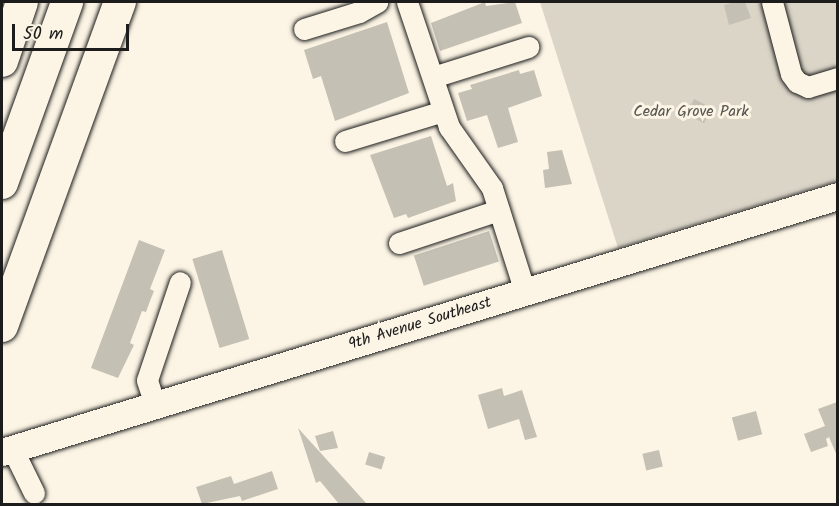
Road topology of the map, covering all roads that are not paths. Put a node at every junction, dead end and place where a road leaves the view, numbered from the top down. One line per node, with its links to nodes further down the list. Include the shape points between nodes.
1 (22, 2): 12 (highway)
2 (56, 2): 17 (highway)
3 (67, 2): 19 (highway)
4 (106, 2): 24 (highway)
5 (120, 2): 18 (highway)
6 (130, 2): 18 (highway)
7 (377, 2): 10 (street, via 359,12)
8 (407, 2): 13 (street)
9 (772, 2): 14 (street, via 791,74 797,82 808,87)
10 (304, 29)
11 (528, 47): 13 (street)
12 (2, 61)
13 (434, 77): 15 (street)
14 (837, 78)
15 (443, 111): 16 (street); 21 (street, via 455,140 492,188)
16 (345, 141)
17 (2, 150)
18 (57, 172): 26 (highway)
19 (2, 183)
20 (837, 196): 25 (main road, 9th Avenue Southeast)
21 (499, 210): 22 (street); 25 (street)
22 (399, 243)
23 (180, 282): 27 (street, via 147,380)
24 (2, 291)
25 (525, 291): 27 (main road, 9th Avenue Southeast)
26 (2, 326)
27 (155, 405): 28 (main road, 9th Avenue Southeast)
28 (7, 450): 29 (street)
29 (34, 493)

